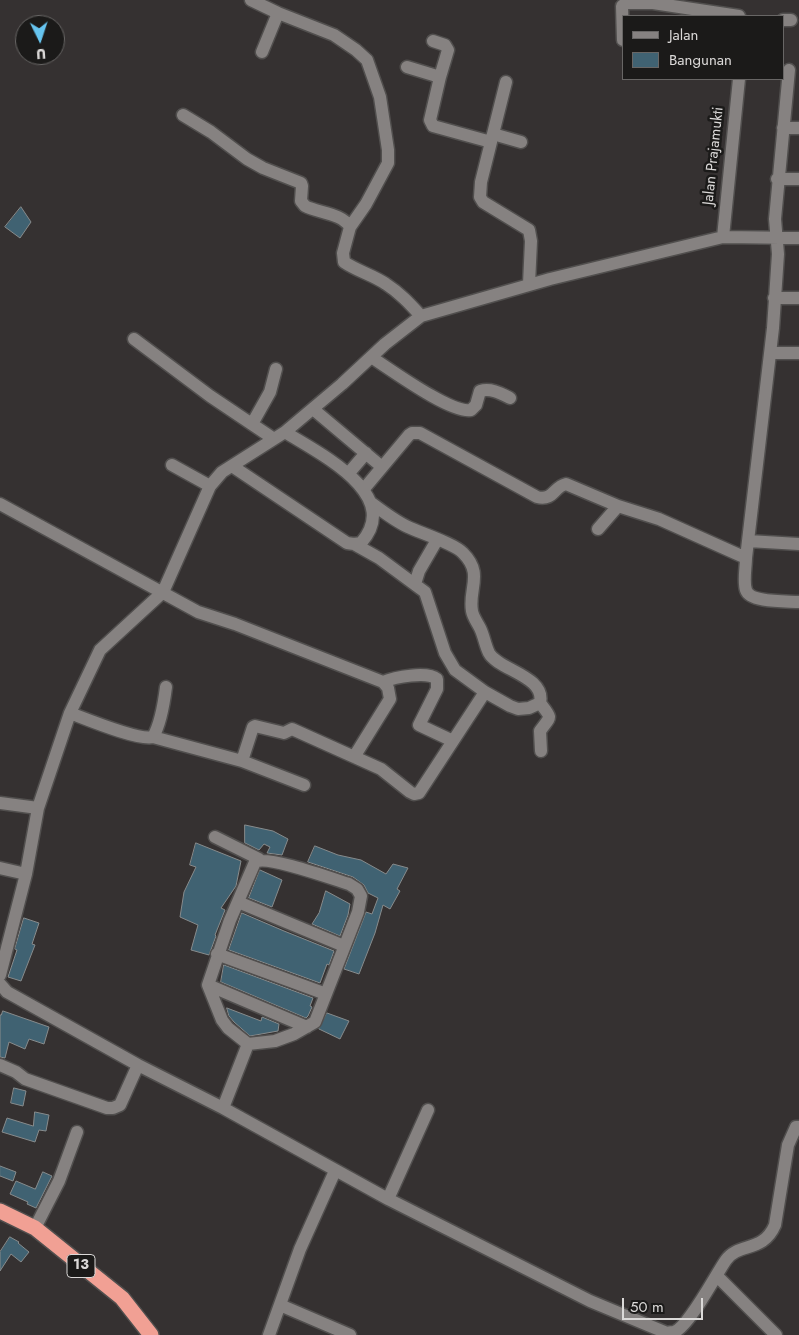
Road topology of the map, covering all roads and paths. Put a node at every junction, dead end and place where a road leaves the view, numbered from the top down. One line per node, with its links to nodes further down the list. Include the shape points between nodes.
1 (251, 0): 3 (street)
2 (653, 2): 4 (street, via 626,3 622,6); 5 (street)
3 (278, 13): 7 (street); 20 (street, via 334,35 356,50 367,60 380,97 388,163)
4 (622, 15)
5 (733, 15)
6 (433, 41): 10 (street, via 445,45 448,50)
7 (262, 52)
8 (407, 67): 10 (street)
9 (790, 69): 14 (street)
10 (440, 77): 16 (street, via 430,120 433,126)
11 (739, 80): 21 (street, Jalan Prajamukti)
12 (506, 82): 16 (street)
13 (183, 115): 20 (street, via 247,159 300,182 301,202 305,206 342,219)
14 (783, 128): 15 (street); 18 (street)
15 (799, 128)
16 (492, 138): 17 (street); 24 (street, via 480,197 529,230 532,241)
17 (521, 142)
18 (777, 179): 19 (street); 22 (street)
19 (799, 179)
20 (350, 227): 27 (street, via 343,253 344,262 384,283)
21 (723, 238): 22 (street); 24 (street)
22 (776, 238): 23 (street); 25 (street, via 778,254)
23 (799, 238)
24 (529, 284): 27 (street)
25 (774, 298): 26 (street); 29 (street)
26 (799, 298)
27 (421, 316): 31 (street)
28 (134, 339): 35 (street)
29 (770, 353): 30 (street); 49 (street)
30 (799, 353)
31 (371, 357): 33 (street, via 441,402 461,410 471,410 483,390 496,391); 34 (street)
32 (276, 369): 35 (street, via 270,392)
33 (510, 398)
34 (313, 409): 36 (street); 37 (street)
35 (252, 424): 36 (street)
36 (279, 435): 39 (street); 41 (street)
37 (366, 453): 40 (street); 41 (street)
38 (172, 465): 42 (street)
39 (232, 466): 42 (street); 50 (street, via 347,543)
40 (382, 467): 43 (street); 46 (street, via 416,432 537,496 546,498 566,484)
41 (348, 474): 43 (street)
42 (210, 486): 54 (street)
43 (363, 490): 44 (street)
44 (370, 502): 48 (street, via 406,526); 50 (street, via 372,527 361,543)
45 (0, 504): 54 (street)
46 (618, 506): 47 (street); 52 (street, via 660,519)
47 (598, 529)
48 (437, 540): 53 (street, via 418,571); 59 (street, via 455,547 470,562 475,580 472,609 489,653 498,662 526,677 535,687)
49 (748, 541): 51 (street); 52 (street)
50 (354, 544): 53 (street)
51 (799, 544)
52 (746, 558): 55 (street, via 745,588 749,595 758,599)
53 (415, 584): 58 (street, via 428,598 445,653 455,670)
54 (163, 592): 56 (street, via 198,612); 60 (street, via 100,650)
55 (799, 602)
56 (383, 682): 62 (street, via 398,677 427,675 438,679 437,689 419,726); 64 (street, via 390,699)
57 (166, 686): 61 (street, via 164,705)
58 (485, 692): 59 (street, via 518,709); 62 (street)
59 (540, 703): 63 (street, via 549,719 540,730)
60 (70, 713): 61 (street, via 134,736); 68 (street)
61 (153, 737): 65 (street)
62 (453, 741): 64 (street, via 423,788 414,794 381,769)
63 (541, 752)
64 (354, 757): 65 (street, via 297,730 281,733 257,725 253,727)
65 (242, 761): 66 (street)
66 (304, 785)
67 (0, 802): 68 (street)
68 (38, 808): 72 (street)
69 (215, 837): 70 (street)
70 (259, 859): 73 (street, via 250,871); 74 (street, via 357,889 361,896 358,912)
71 (0, 868): 72 (street)
72 (26, 874): 76 (street)
73 (238, 902): 74 (street); 75 (street)
74 (344, 946): 79 (street)
75 (217, 954): 78 (street); 79 (street)
76 (0, 975)
77 (0, 984): 83 (street, via 6,992)
78 (208, 985): 80 (street); 81 (street, via 222,1020)
79 (326, 994): 80 (street, via 315,1022)
80 (307, 1027): 81 (street, via 275,1042)
81 (248, 1044): 84 (street)
82 (0, 1065): 83 (street, via 25,1078 113,1108 120,1105)
83 (138, 1065): 84 (street)
84 (222, 1108): 88 (street)
85 (428, 1110): 89 (street)
86 (798, 1125): 92 (street, via 788,1146 773,1229 763,1242 730,1255)
87 (77, 1132): 91 (street, via 59,1181)
88 (335, 1171): 89 (street); 93 (street, via 300,1249)
89 (388, 1199): 92 (street, via 590,1301 667,1332 681,1327)
90 (0, 1211): 91 (highway, 13)
91 (35, 1228): 95 (highway, 13, via 122,1298)
92 (717, 1276): 94 (street)
93 (280, 1305): 96 (street); 97 (street)
94 (763, 1322): 98 (street); 99 (street)
95 (151, 1335)
96 (269, 1335)
97 (350, 1335)
98 (759, 1335)
99 (776, 1335)

